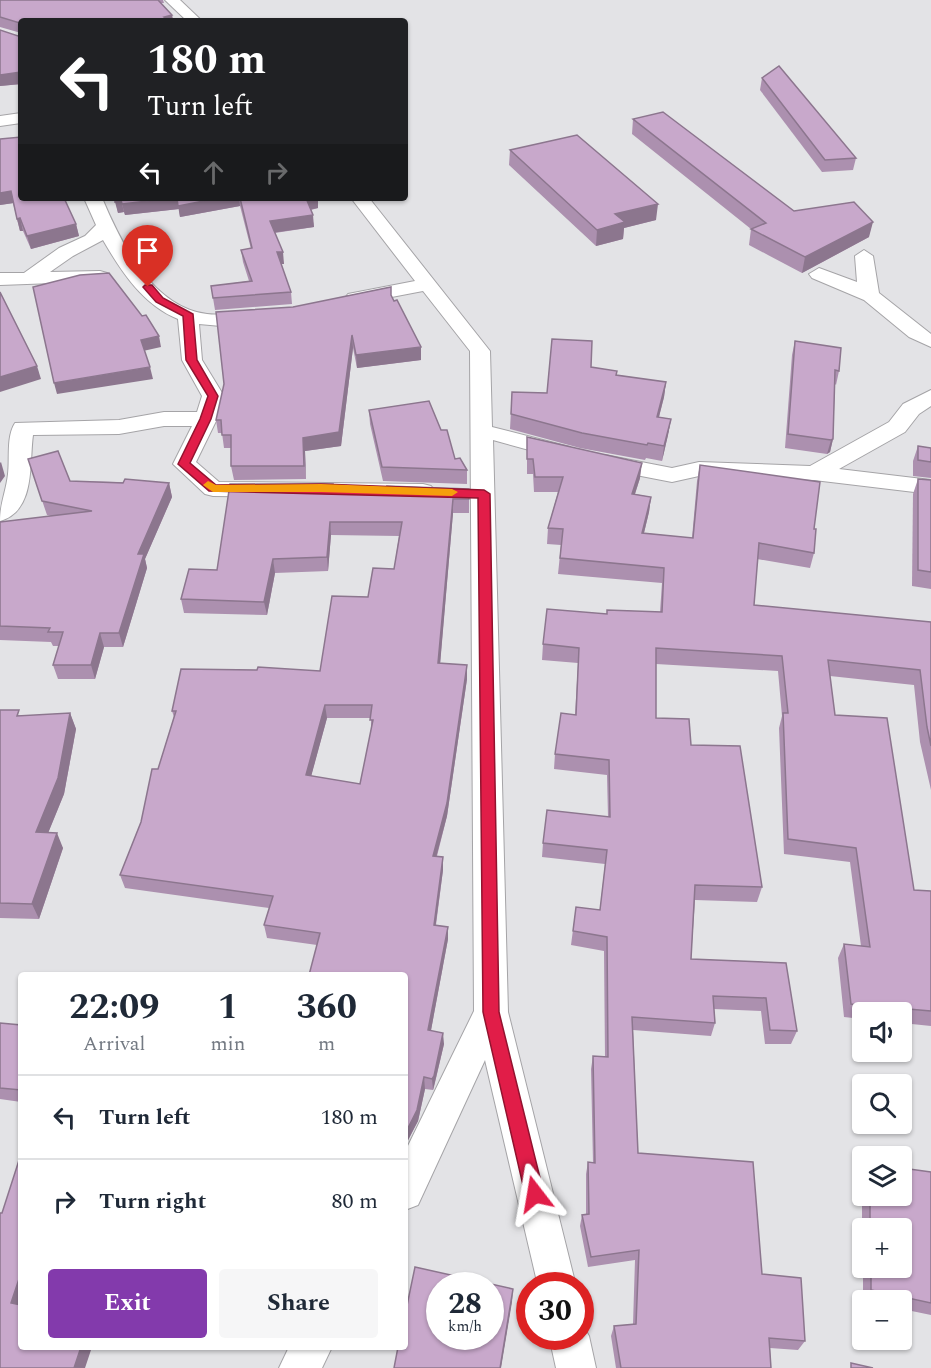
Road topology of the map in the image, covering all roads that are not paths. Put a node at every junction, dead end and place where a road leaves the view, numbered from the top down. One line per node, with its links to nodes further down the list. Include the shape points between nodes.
1 (172, 0): 2 (street)
2 (192, 18)
3 (18, 118): 4 (street)
4 (0, 121)
5 (94, 201): 7 (street)
6 (362, 201): 13 (street)
7 (104, 226): 9 (street, via 121,258); 12 (street, via 89,243 68,251)
8 (864, 256): 14 (street)
9 (137, 274): 12 (street); 16 (street, via 160,300)
10 (819, 274): 14 (street)
11 (0, 279): 12 (street)
12 (24, 281)
13 (428, 284): 15 (street); 21 (street, via 480,351)
14 (871, 296): 18 (street, via 921,338)
15 (340, 302)
16 (188, 314): 17 (street, via 203,319); 20 (street, via 192,360 213,396)
17 (270, 314)
18 (931, 341)
19 (931, 396): 22 (street, via 911,409 897,426)
20 (206, 419): 24 (street, via 184,464 213,489); 25 (street, via 164,419 119,427 23,428 20,477 10,506)
21 (483, 431): 22 (street, via 579,457 672,475 699,469); 24 (street)
22 (814, 473): 23 (street)
23 (931, 487)
24 (464, 493): 26 (street)
25 (0, 513)
26 (491, 1012): 27 (street); 28 (street)
27 (408, 1186)
28 (553, 1272)
29 (310, 1350): 31 (street)
30 (572, 1350): 32 (street)
31 (299, 1368)
32 (576, 1368)

